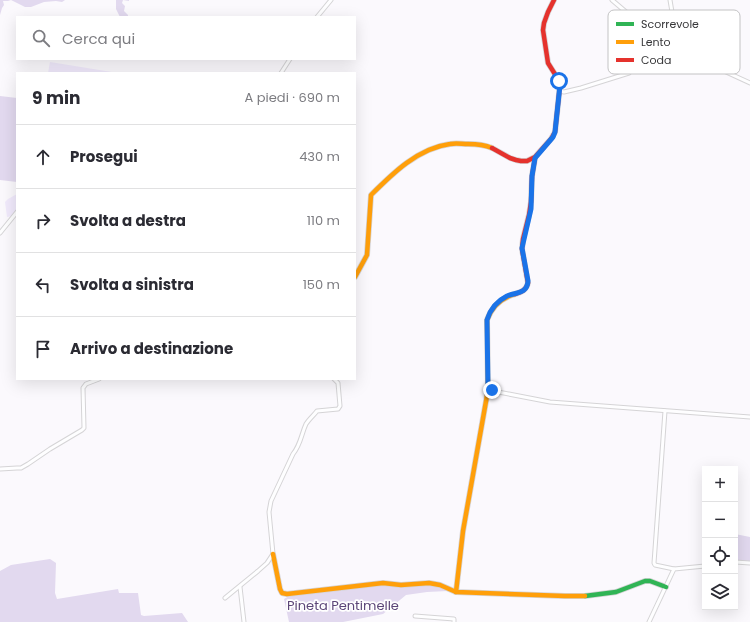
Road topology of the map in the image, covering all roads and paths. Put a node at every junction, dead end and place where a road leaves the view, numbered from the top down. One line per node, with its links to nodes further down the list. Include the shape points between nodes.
1 (331, 0): 7 (street)
2 (554, 0): 13 (street, via 543,30 548,63 559,81)
3 (612, 0): 5 (street)
4 (670, 0): 6 (street)
5 (624, 10)
6 (672, 10)
7 (318, 16)
8 (289, 60): 9 (street)
9 (282, 72)
10 (629, 74): 13 (street)
11 (729, 74): 12 (street)
12 (750, 84)
13 (559, 92): 14 (street, via 555,132)
14 (535, 158): 17 (street, via 514,160 488,146 449,144 428,151 404,165 371,195 367,255); 20 (street, via 531,209 522,248 528,281 525,289 502,299 489,314)
15 (16, 213): 16 (street)
16 (0, 233)
17 (356, 275)
18 (96, 380): 23 (street, via 83,388 82,430 21,468)
19 (335, 380): 24 (street, via 338,383 340,406 338,409 317,411 306,423 300,443 271,500 269,512)
20 (488, 390): 21 (street, via 550,402); 31 (street, via 463,531)
21 (665, 411): 22 (street); 28 (street, via 654,563)
22 (750, 417)
23 (0, 469)
24 (273, 554): 29 (street, via 267,563); 31 (street, via 282,593 383,583 429,583)
25 (738, 562): 26 (street)
26 (750, 563)
27 (702, 566): 28 (street)
28 (674, 569): 30 (street)
29 (240, 587): 32 (street); 34 (street)
30 (666, 587): 31 (street, via 645,581 616,592 565,596); 36 (street)
31 (456, 592)
32 (225, 598)
33 (415, 616): 35 (street, via 454,619)
34 (244, 622)
35 (454, 622)
36 (649, 622)

